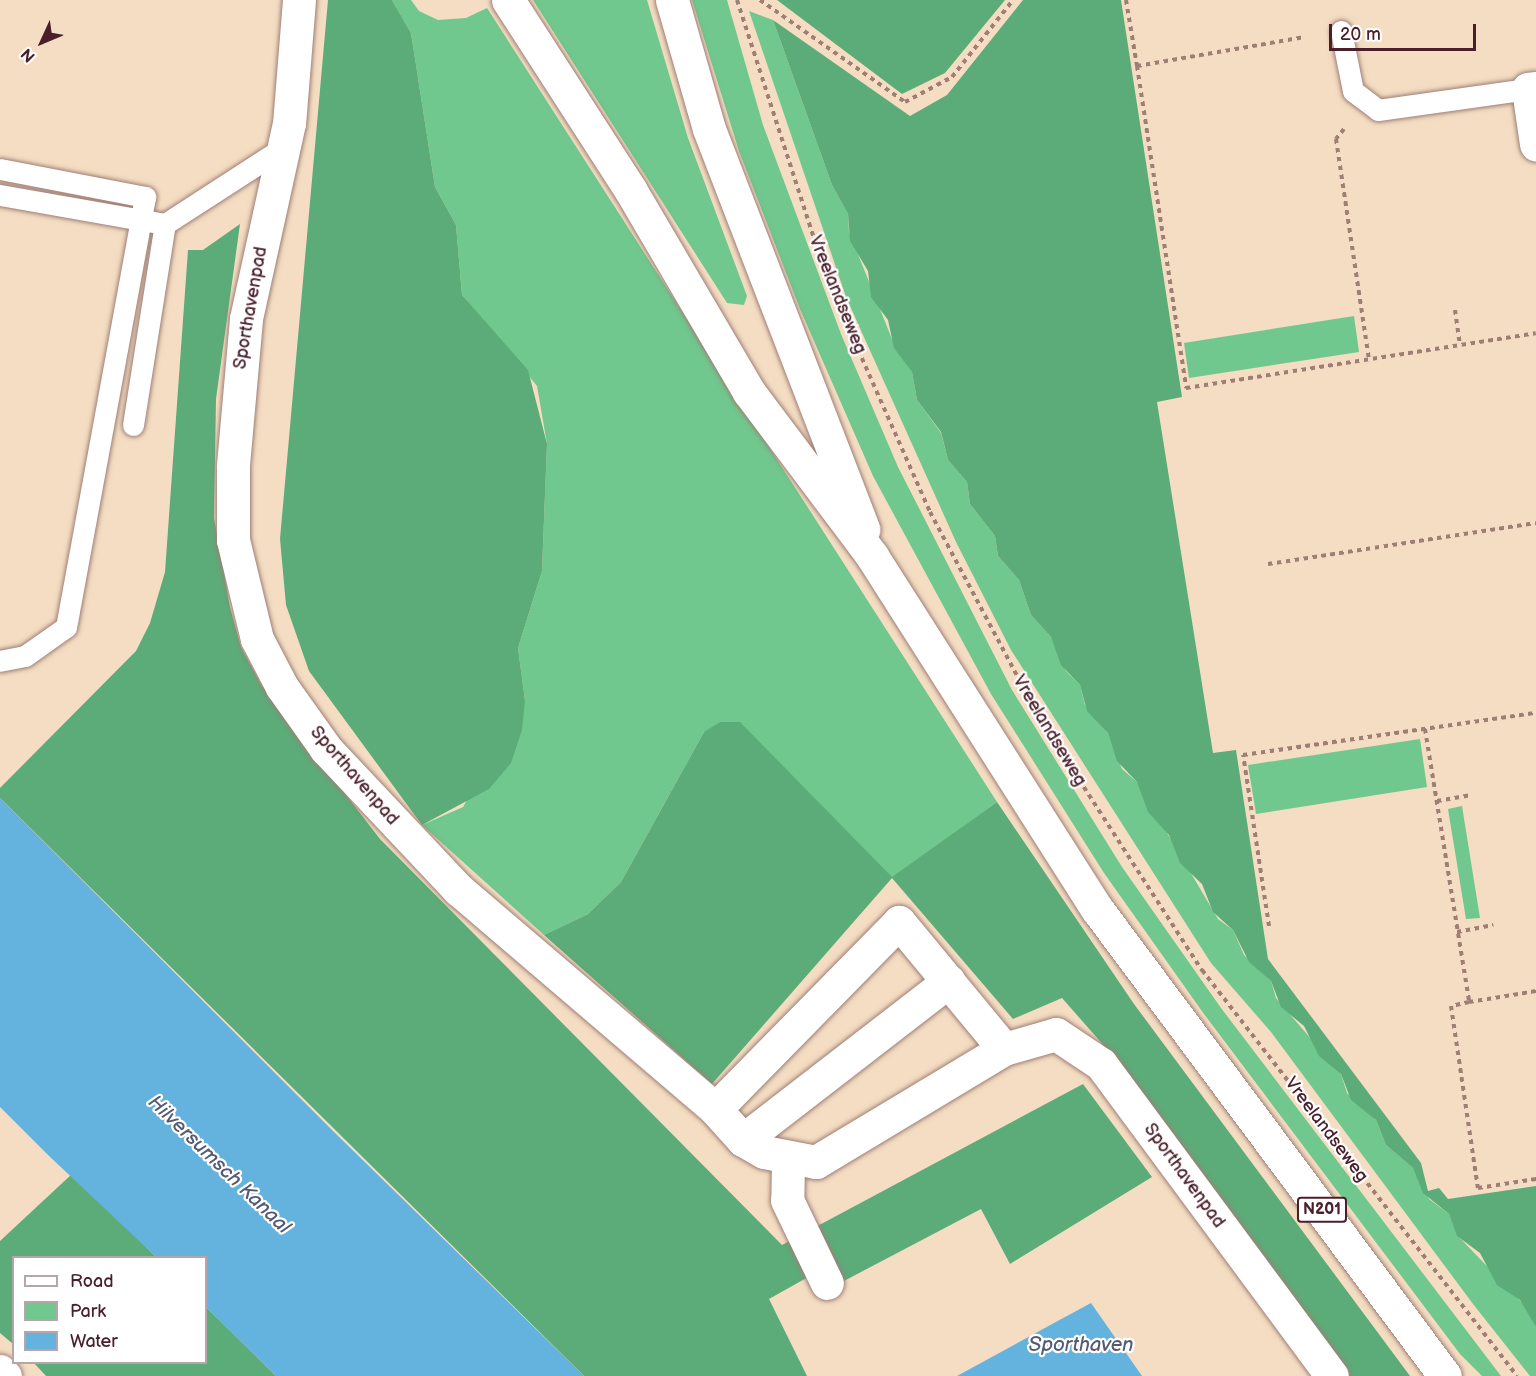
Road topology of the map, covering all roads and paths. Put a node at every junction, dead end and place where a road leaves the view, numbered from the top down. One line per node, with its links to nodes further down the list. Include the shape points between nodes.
1 (299, 0): 13 (street, Sporthavenpad)
2 (508, 0): 24 (street, via 631,191 749,392)
3 (672, 0): 24 (street, via 709,129 842,465)
4 (736, 0): 47 (path, Vreelandseweg, via 830,284 930,512 1040,719 1202,970)
5 (760, 0): 6 (path, via 905,102 952,77)
6 (1014, 0)
7 (1126, 0): 9 (path)
8 (1341, 31): 9 (path); 11 (lane, via 1353,91)
9 (1137, 66): 21 (path, via 1186,388)
10 (1532, 88): 11 (lane, via 1393,110); 12 (street)
11 (1363, 104): 21 (path, via 1336,139)
12 (1536, 144)
13 (284, 147): 17 (lane); 38 (street, Sporthavenpad, via 246,319 235,399 233,540 257,639 282,687 326,749 459,890)
14 (0, 169): 16 (lane)
15 (0, 195): 16 (lane)
16 (144, 207): 17 (lane); 26 (lane, via 66,627 25,656)
17 (165, 224): 22 (lane)
18 (1455, 310): 20 (path)
19 (1536, 333): 20 (path)
20 (1460, 346): 21 (path)
21 (1370, 360)
22 (133, 425)
23 (1536, 523): 25 (path)
24 (872, 556): 46 (street, N201, via 1097,909)
25 (1268, 564)
26 (0, 661)
27 (1536, 713): 28 (path)
28 (1425, 729): 30 (path); 32 (path, via 1244,755)
29 (1471, 795): 30 (path)
30 (1437, 801): 33 (path)
31 (1493, 925): 33 (path)
32 (1269, 926)
33 (1457, 932): 36 (path)
34 (949, 981): 37 (street); 38 (street, via 899,922); 39 (street)
35 (1536, 991): 36 (path)
36 (1469, 1002): 41 (path, via 1451,1006 1478,1188)
37 (1004, 1048): 40 (street, Sporthavenpad, via 841,1150 816,1162); 45 (street, Sporthavenpad, via 1056,1034 1101,1064)
38 (714, 1109): 39 (street, Sporthavenpad)
39 (743, 1140): 40 (street, Sporthavenpad)
40 (788, 1161): 42 (street, via 787,1200)
41 (1536, 1179)
42 (827, 1283)
43 (0, 1371): 44 (street)
44 (5, 1376)
45 (1332, 1376)
46 (1445, 1376)
47 (1517, 1376)

